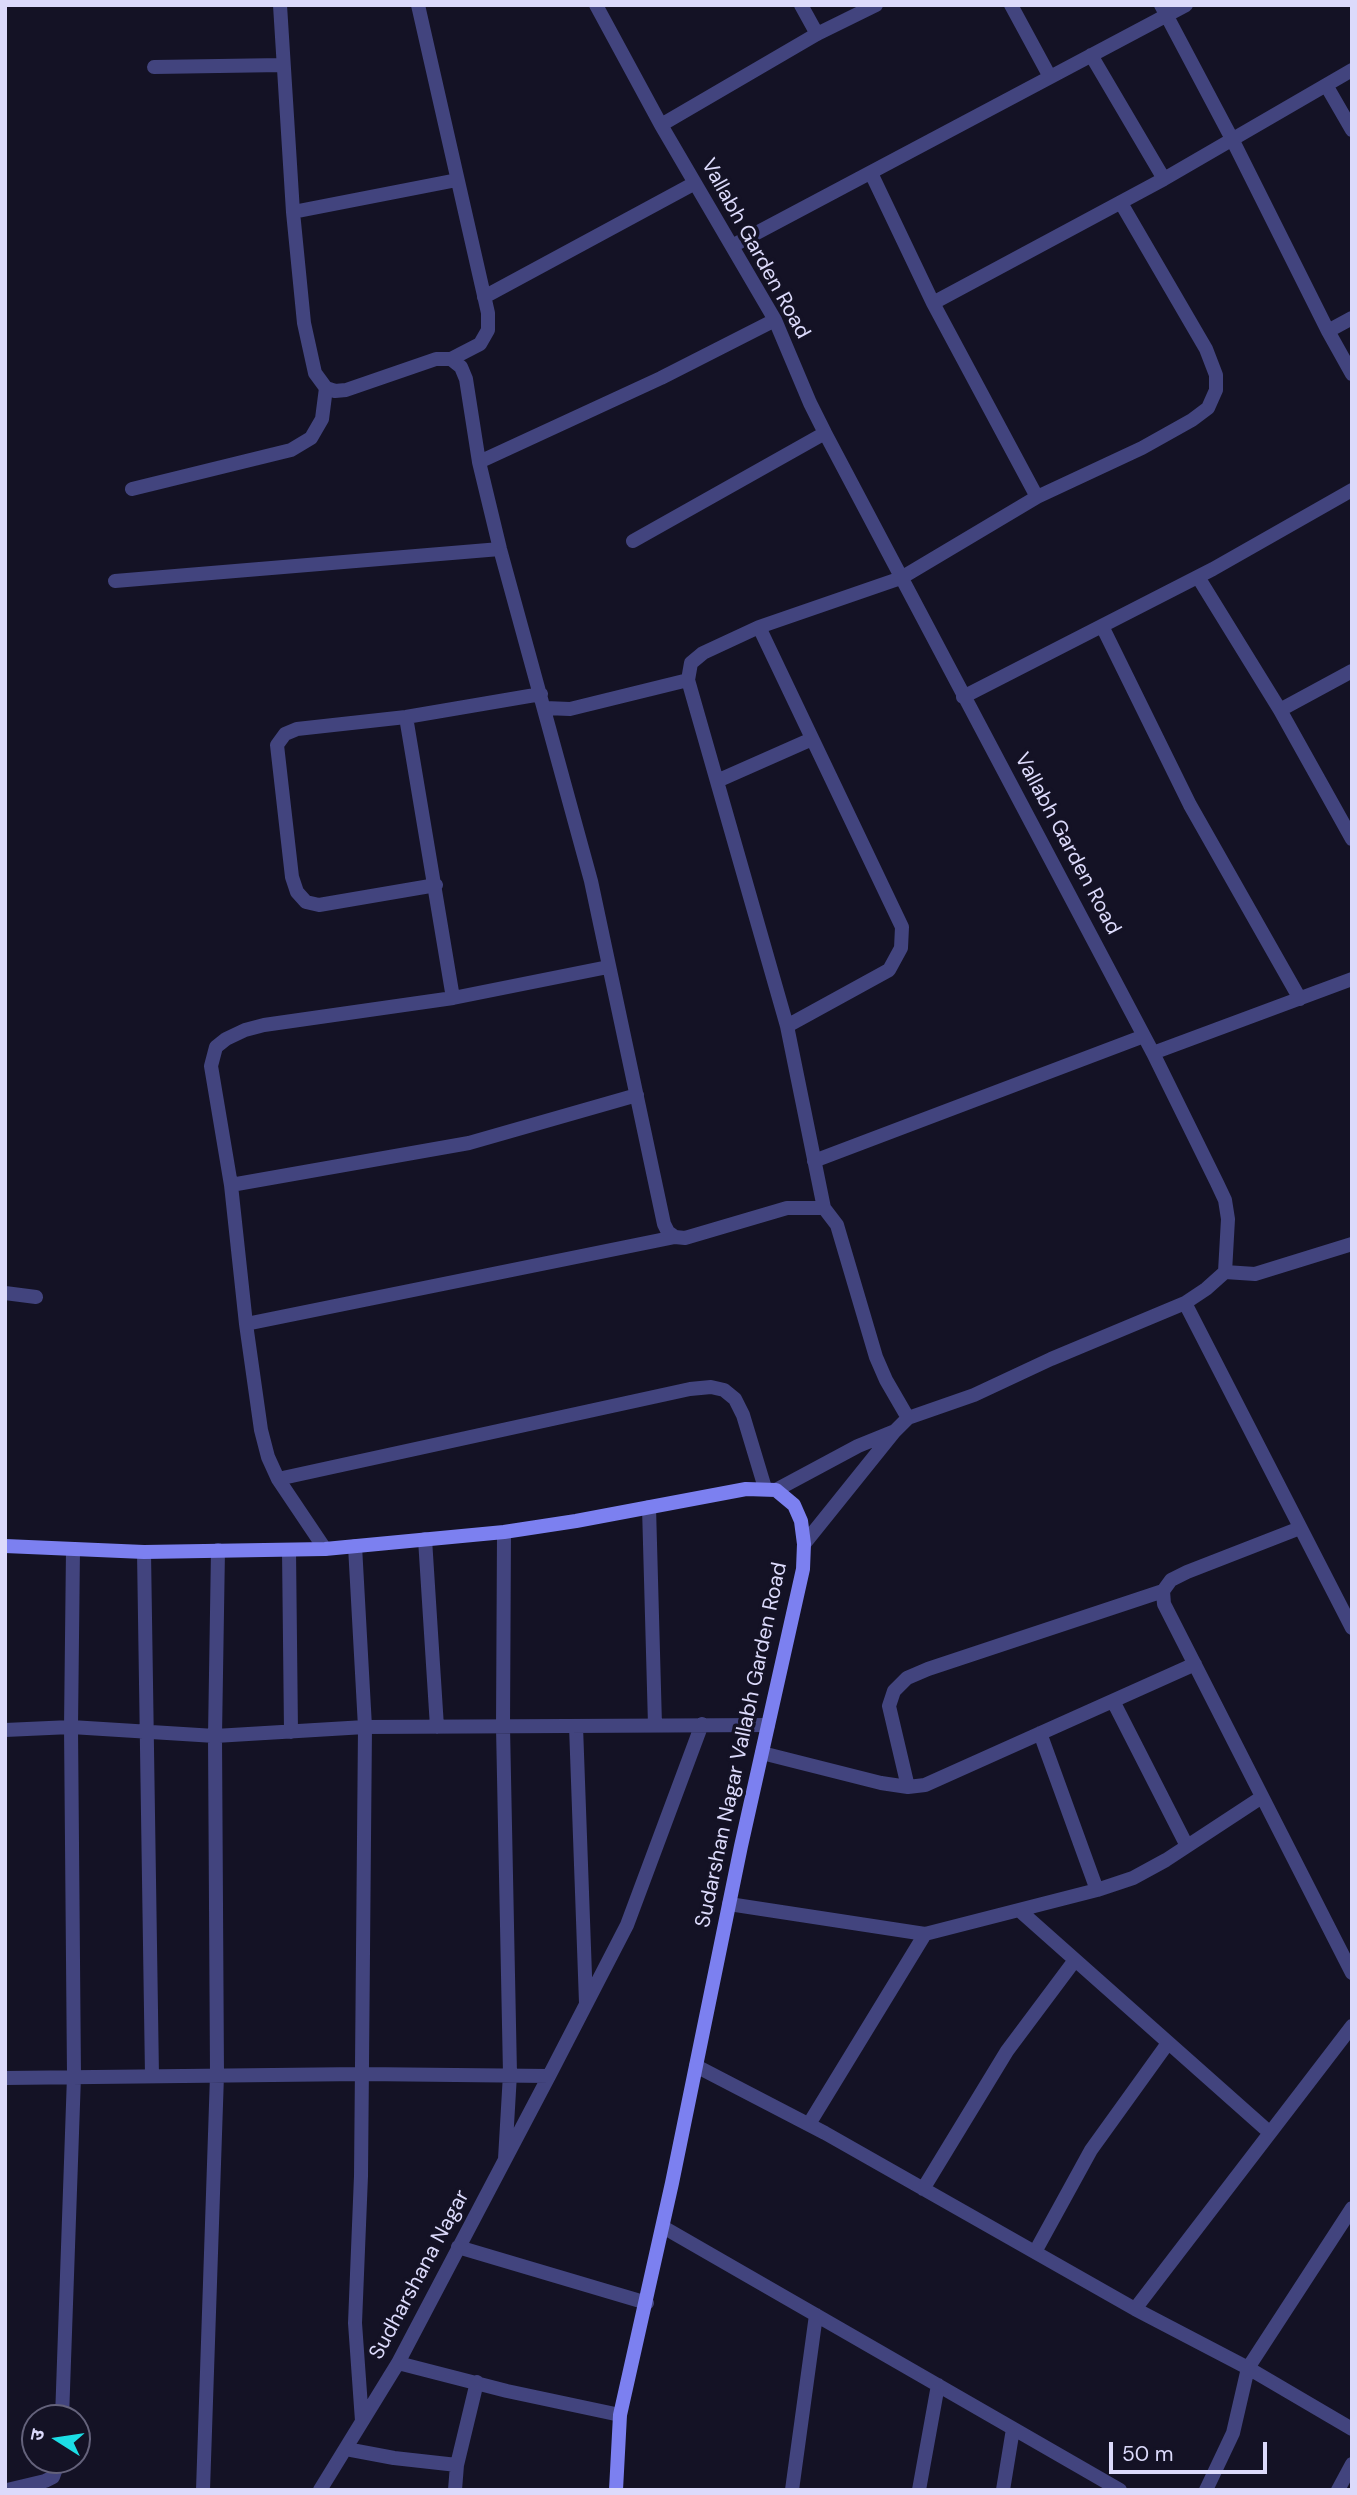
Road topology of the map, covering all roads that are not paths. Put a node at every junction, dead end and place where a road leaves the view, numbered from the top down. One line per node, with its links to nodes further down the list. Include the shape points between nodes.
1 (280, 5): 11 (street)
2 (418, 5): 21 (street)
3 (596, 5): 16 (street, Vallabh Garden Road)
4 (801, 5): 9 (street)
5 (876, 5): 9 (street)
6 (1010, 5): 14 (street)
7 (1186, 5): 8 (street)
8 (1164, 10): 10 (street); 18 (street)
9 (817, 34): 16 (street)
10 (1091, 55): 14 (street); 20 (street)
11 (283, 65): 12 (street); 24 (street)
12 (155, 67)
13 (1352, 70): 15 (street)
14 (1050, 77): 19 (street)
15 (1326, 85): 17 (street); 18 (street)
16 (661, 125): 22 (street, Vallabh Garden Road)
17 (1352, 130)
18 (1232, 139): 20 (street); 30 (street)
19 (871, 173): 25 (street); 27 (street)
20 (1164, 179): 23 (street)
21 (457, 180): 24 (street); 26 (street)
22 (695, 183): 25 (street, Vallabh Garden Road); 26 (street)
23 (1121, 203): 27 (street); 38 (street, via 1206,349 1216,375 1216,390 1208,408 1192,420 1142,449)
24 (293, 212): 33 (street, via 304,323 315,373)
25 (732, 246): 29 (street, Vallabh Garden Road)
26 (484, 297): 31 (street, via 488,330 480,344)
27 (933, 303): 38 (street)
28 (1352, 318): 30 (street)
29 (775, 320): 34 (street, Vallabh Garden Road); 35 (street)
30 (1328, 331): 32 (street)
31 (451, 359): 33 (street, via 436,359 346,390); 35 (street, via 466,379)
32 (1352, 374)
33 (326, 388): 36 (street, via 322,419 311,438 291,450)
34 (825, 433): 39 (street); 42 (street, Vallabh Garden Road)
35 (479, 462): 40 (street)
36 (132, 489)
37 (1352, 490): 41 (street)
38 (1037, 497): 42 (street)
39 (633, 541)
40 (500, 549): 43 (street); 49 (street)
41 (1198, 577): 44 (street); 50 (street)
42 (901, 578): 45 (street); 48 (street, Vallabh Garden Road)
43 (116, 581)
44 (1102, 626): 48 (street); 59 (street, via 1190,805)
45 (759, 627): 47 (street, via 703,653 691,663); 52 (street)
46 (1352, 671): 50 (street)
47 (688, 680): 49 (street, via 570,709); 53 (street)
48 (963, 697): 61 (street, Vallabh Garden Road)
49 (543, 701): 51 (street); 56 (street, via 592,881)
50 (1280, 710): 54 (street)
51 (406, 717): 55 (street); 55 (street, via 297,729 285,734 277,745 292,877 306,902 319,905)
52 (812, 739): 53 (street); 60 (street, via 901,927 901,948 889,970)
53 (717, 781): 60 (street)
54 (1351, 836)
55 (436, 885): 58 (street)
56 (608, 967): 58 (street); 63 (street)
57 (1352, 979): 59 (street)
58 (453, 998): 65 (street, via 264,1025 221,1042 211,1066)
59 (1300, 999): 62 (street)
60 (787, 1026): 64 (street)
61 (1144, 1036): 62 (street, Vallabh Garden Road); 64 (street)
62 (1153, 1053): 69 (street, Vallabh Garden Road, via 1225,1200)
63 (637, 1095): 65 (street, via 469,1143); 67 (street, via 664,1224)
64 (814, 1161): 66 (street)
65 (231, 1185): 73 (street)
66 (824, 1208): 67 (street, via 787,1208 696,1236); 74 (street, via 837,1225 881,1368)
67 (675, 1237): 73 (street)
68 (1352, 1244): 69 (street, via 1255,1274)
69 (1225, 1272): 72 (street)
70 (5, 1293): 71 (street)
71 (36, 1297)
72 (1185, 1303): 74 (street, via 974,1395); 79 (street)
73 (246, 1324): 76 (street, via 261,1430)
74 (908, 1418): 75 (street)
75 (895, 1431): 77 (street); 82 (street)
76 (278, 1479): 77 (street, via 711,1387 734,1399); 86 (street)
77 (771, 1489): 78 (street, via 746,1489); 82 (street, Sudarshan Nagar Vallabh Garden Road, via 794,1505)
78 (649, 1507): 80 (street); 95 (street)
79 (1300, 1528): 90 (street, via 1186,1572); 91 (street)
80 (504, 1531): 81 (street); 101 (street)
81 (425, 1539): 84 (street); 100 (street)
82 (804, 1544): 96 (street, Sudarshan Nagar Vallabh Garden Road, via 803,1569)
83 (5, 1546): 85 (street)
84 (355, 1546): 86 (street); 99 (street)
85 (72, 1549): 89 (street); 98 (street)
86 (325, 1549): 88 (street)
87 (218, 1550): 88 (street); 89 (street); 106 (street)
88 (289, 1550): 104 (street)
89 (144, 1552): 103 (street)
90 (1163, 1591): 92 (street, via 1164,1604); 108 (street, via 907,1678 894,1691 889,1706)
91 (1352, 1628)
92 (1195, 1664): 93 (street); 109 (street)
93 (1112, 1701): 105 (street); 110 (street)
94 (702, 1724): 95 (street); 96 (street); 117 (street, Sudharshana Nagar, via 627,1925)
95 (654, 1725): 97 (street)
96 (768, 1725): 107 (street, Sudarshan Nagar Vallabh Garden Road)
97 (576, 1726): 101 (street); 117 (street)
98 (71, 1727): 102 (street); 103 (street); 124 (street)
99 (365, 1727): 100 (street); 104 (street); 121 (street)
100 (437, 1727): 101 (street)
101 (503, 1727): 122 (street)
102 (5, 1730)
103 (148, 1732): 106 (street); 125 (street)
104 (291, 1732): 106 (street)
105 (1040, 1733): 108 (street, via 925,1785); 111 (street)
106 (215, 1736): 123 (street)
107 (762, 1753): 108 (street); 112 (street, Sudarshan Nagar Vallabh Garden Road)
108 (908, 1787)
109 (1262, 1797): 110 (street); 116 (street)
110 (1187, 1846): 111 (street, via 1133,1878)
111 (1097, 1890): 113 (street)
112 (729, 1904): 114 (street); 120 (street, Sudarshan Nagar Vallabh Garden Road)
113 (1019, 1910): 114 (street); 115 (street)
114 (925, 1934): 128 (street)
115 (1075, 1960): 119 (street); 131 (street, via 1007,2051)
116 (1352, 1973)
117 (586, 2004): 126 (street, Sudharshana Nagar)
118 (1352, 2026): 129 (street)
119 (1168, 2042): 129 (street); 135 (street, via 1091,2150)
120 (696, 2066): 128 (street); 133 (street, Sudarshan Nagar Vallabh Garden Road)
121 (362, 2074): 122 (street); 123 (street); 145 (street, via 355,2323)
122 (510, 2074): 126 (street); 130 (street)
123 (218, 2075): 125 (street); 153 (street)
124 (74, 2076): 125 (street); 127 (street); 143 (street)
125 (152, 2076)
126 (549, 2076): 130 (street, Sudharshana Nagar)
127 (5, 2078)
128 (809, 2124): 131 (street)
129 (1269, 2133): 137 (street)
130 (505, 2159): 134 (street, Sudharshana Nagar)
131 (923, 2189): 135 (street)
132 (1351, 2210): 140 (street)
133 (663, 2227): 136 (street, Sudarshan Nagar Vallabh Garden Road); 138 (street)
134 (458, 2247): 136 (street); 139 (street, Sudharshana Nagar)
135 (1035, 2252): 137 (street)
136 (647, 2303): 144 (street, Sudarshan Nagar Vallabh Garden Road)
137 (1135, 2309): 140 (street)
138 (816, 2315): 142 (street); 157 (street)
139 (398, 2363): 141 (street); 145 (street, Sudharshana Nagar)
140 (1248, 2368): 147 (street); 161 (street, via 1233,2433)
141 (477, 2382): 144 (street); 150 (street)
142 (938, 2385): 146 (street); 158 (street)
143 (62, 2404)
144 (620, 2415): 156 (street, Sudarshan Nagar Vallabh Garden Road)
145 (362, 2421): 148 (street, Sudharshana Nagar)
146 (1013, 2429): 159 (street); 160 (street)
147 (1352, 2429)
148 (346, 2449): 150 (street); 154 (street, Sudharshana Nagar)
149 (1352, 2464): 162 (street)
150 (457, 2465): 155 (street)
151 (46, 2486): 152 (street)
152 (7, 2490)
153 (203, 2490)
154 (320, 2490)
155 (455, 2490)
156 (615, 2490)
157 (792, 2490)
158 (919, 2490)
159 (1003, 2490)
160 (1120, 2490)
161 (1206, 2490)
162 (1338, 2490)

